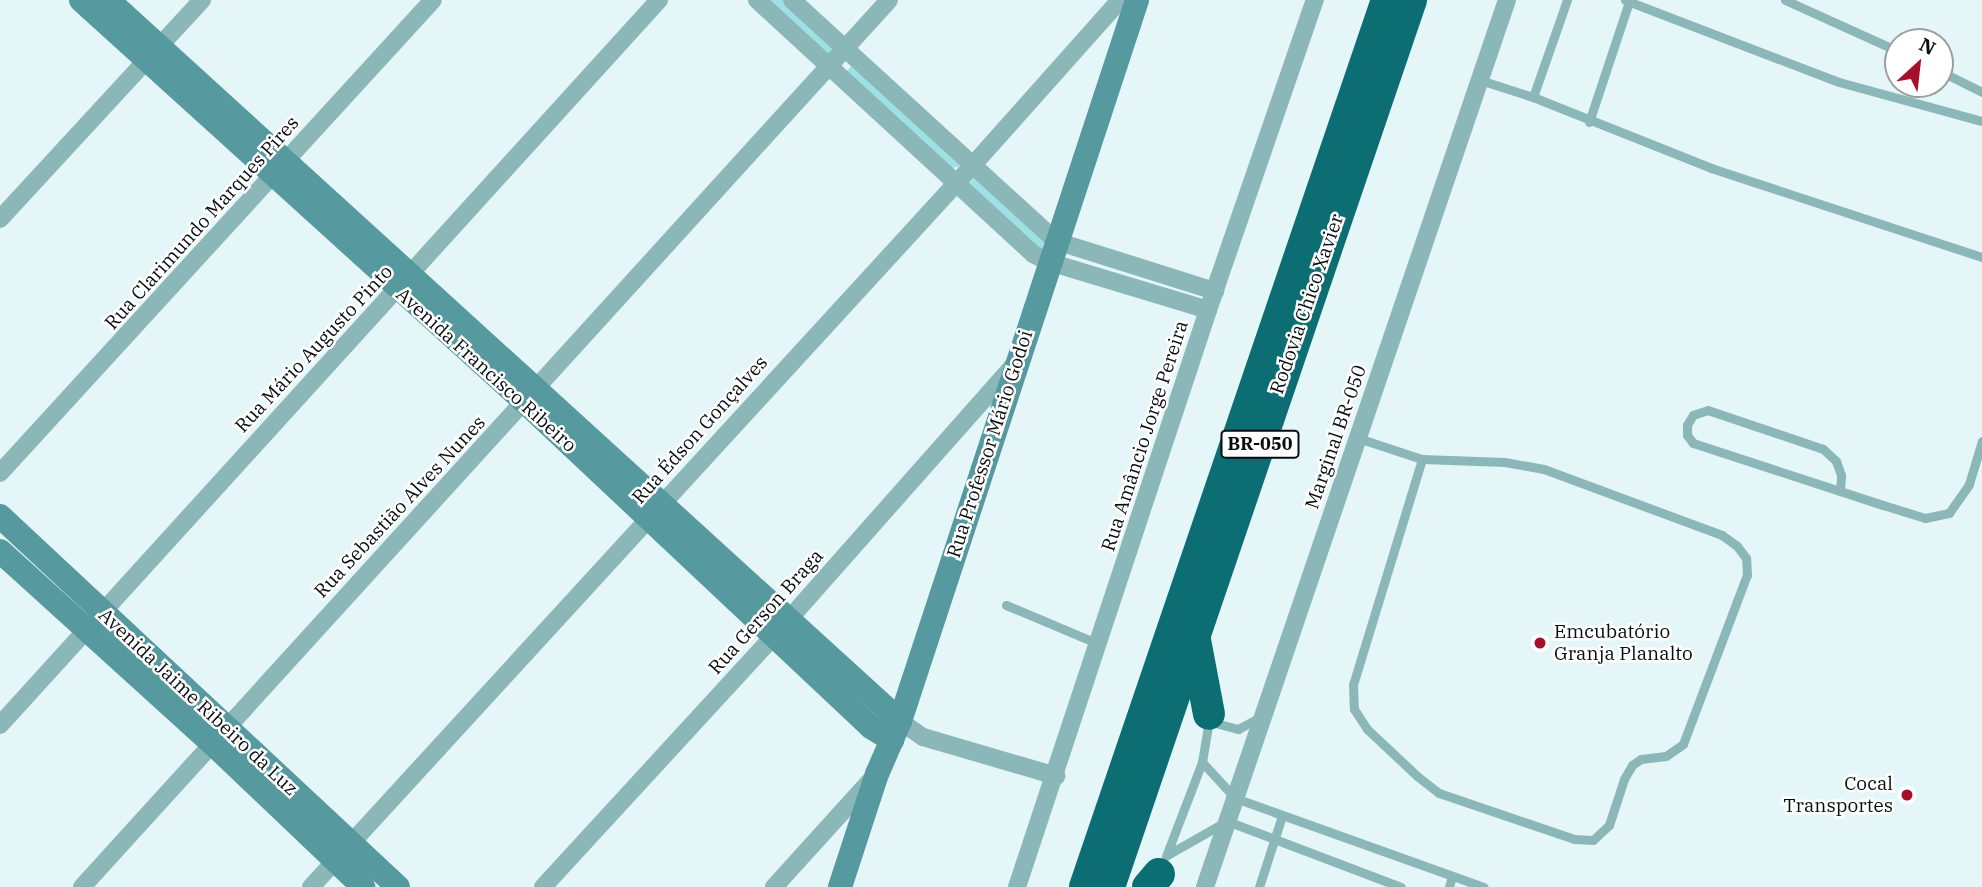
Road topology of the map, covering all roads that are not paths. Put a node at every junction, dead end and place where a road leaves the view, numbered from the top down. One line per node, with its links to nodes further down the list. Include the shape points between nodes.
1 (81, 0): 20 (street, Avenida Francisco Ribeiro)
2 (108, 0): 20 (street, Avenida Francisco Ribeiro)
3 (202, 0): 20 (street)
4 (433, 0): 29 (street, Rua Clarimundo Marques Pires)
5 (659, 0): 34 (street, Rua Mário Augusto Pinto)
6 (757, 0): 21 (street)
7 (792, 0): 19 (street)
8 (889, 0): 19 (street, Rua Sebastião Alves Nunes)
9 (1120, 0): 28 (street, Rua Édson Gonçalves)
10 (1137, 0): 32 (street, Rua Professor Mário Godoi)
11 (1315, 0): 35 (street, Rua Amâncio Jorge Pereira)
12 (1387, 0): 75 (highway, Rodovia Chico Xavier / BR-050)
13 (1411, 0): 50 (highway, Rodovia Chico Xavier / BR-050)
14 (1507, 0): 23 (street, Marginal BR-050)
15 (1567, 0): 25 (lane)
16 (1785, 0): 18 (lane)
17 (1627, 1): 26 (lane, via 1839,82); 27 (lane)
18 (1884, 45)
19 (845, 49): 21 (street, Rua Sebastião Alves Nunes); 28 (street)
20 (153, 55): 29 (street, Avenida Francisco Ribeiro); 31 (street)
21 (830, 67): 30 (street); 38 (street, Rua Sebastião Alves Nunes)
22 (1954, 78): 24 (lane)
23 (1480, 80): 25 (lane); 39 (street, Marginal BR-050)
24 (1982, 92)
25 (1533, 97): 27 (lane)
26 (1982, 121)
27 (1589, 122): 33 (lane, via 1711,168)
28 (973, 165): 30 (street, Rua Édson Gonçalves); 32 (street)
29 (280, 168): 34 (street, Avenida Francisco Ribeiro); 42 (street, Rua Clarimundo Marques Pires)
30 (956, 181): 32 (street, via 1033,254); 44 (street, Rua Édson Gonçalves)
31 (0, 219)
32 (1052, 251): 35 (street); 36 (street); 37 (street, Rua Professor Mário Godoi)
33 (1982, 257)
34 (403, 282): 38 (street, Avenida Francisco Ribeiro); 48 (street, Rua Mário Augusto Pinto)
35 (1215, 291): 36 (street, Rua Amâncio Jorge Pereira)
36 (1208, 310): 51 (street, Rua Amâncio Jorge Pereira)
37 (1017, 362): 49 (street, Rua Gerson Braga); 55 (street, Rua Professor Mário Godoi)
38 (531, 396): 44 (street, Avenida Francisco Ribeiro); 56 (street, Rua Sebastião Alves Nunes)
39 (1357, 438): 41 (lane); 53 (street, Marginal BR-050)
40 (1982, 441): 43 (lane, via 1969,484 1949,513 1924,518)
41 (1422, 459): 41 (lane, via 1353,684 1354,709 1367,729 1439,793 1574,839 1593,840 1609,824 1632,765 1641,758 1666,756 1683,744 1747,575 1746,558 1722,536 1544,469 1505,461)
42 (0, 473)
43 (1840, 491): 43 (lane, via 1693,443 1686,435 1687,425 1693,415 1708,410 1823,449 1836,461)
44 (654, 512): 49 (street, Avenida Francisco Ribeiro); 64 (street, Rua Édson Gonçalves)
45 (0, 516): 48 (street, Avenida Jaime Ribeiro da Luz)
46 (0, 551): 48 (street, Avenida Jaime Ribeiro da Luz)
47 (1006, 605): 51 (lane)
48 (94, 621): 54 (street, Rua Mário Augusto Pinto); 56 (street, Avenida Jaime Ribeiro da Luz)
49 (781, 627): 55 (street, Avenida Francisco Ribeiro); 71 (street, Rua Gerson Braga)
50 (1195, 636): 52 (highway); 76 (highway, Rodovia Chico Xavier / BR-050)
51 (1099, 644): 59 (street, Rua Amâncio Jorge Pereira)
52 (1209, 714): 53 (lane, via 1219,724 1238,729); 57 (lane)
53 (1263, 715): 60 (street, Marginal BR-050)
54 (0, 725)
55 (896, 730): 58 (street, Rua Professor Mário Godoi); 59 (street)
56 (219, 735): 64 (street, Avenida Jaime Ribeiro da Luz); 67 (street, Rua Sebastião Alves Nunes)
57 (1202, 762): 60 (lane); 65 (lane)
58 (877, 774): 72 (street); 73 (street, Rua Professor Mário Godoi)
59 (1056, 776): 74 (street, Rua Amâncio Jorge Pereira)
60 (1235, 798): 61 (lane); 62 (street, Marginal BR-050)
61 (1282, 816): 63 (lane); 66 (lane)
62 (1227, 821): 63 (lane); 65 (lane); 77 (street, Marginal BR-050)
63 (1275, 838): 78 (lane); 79 (lane)
64 (343, 853): 68 (street, Rua Édson Gonçalves); 69 (street, Avenida Jaime Ribeiro da Luz); 70 (street, Avenida Jaime Ribeiro da Luz)
65 (1160, 874)
66 (1452, 876): 80 (lane); 81 (lane)
67 (82, 887)
68 (311, 887)
69 (363, 887)
70 (398, 887)
71 (543, 887)
72 (774, 887)
73 (840, 887)
74 (1017, 887)
75 (1085, 887)
76 (1109, 887)
77 (1205, 887)
78 (1259, 887)
79 (1401, 887)
80 (1449, 887)
81 (1484, 887)

